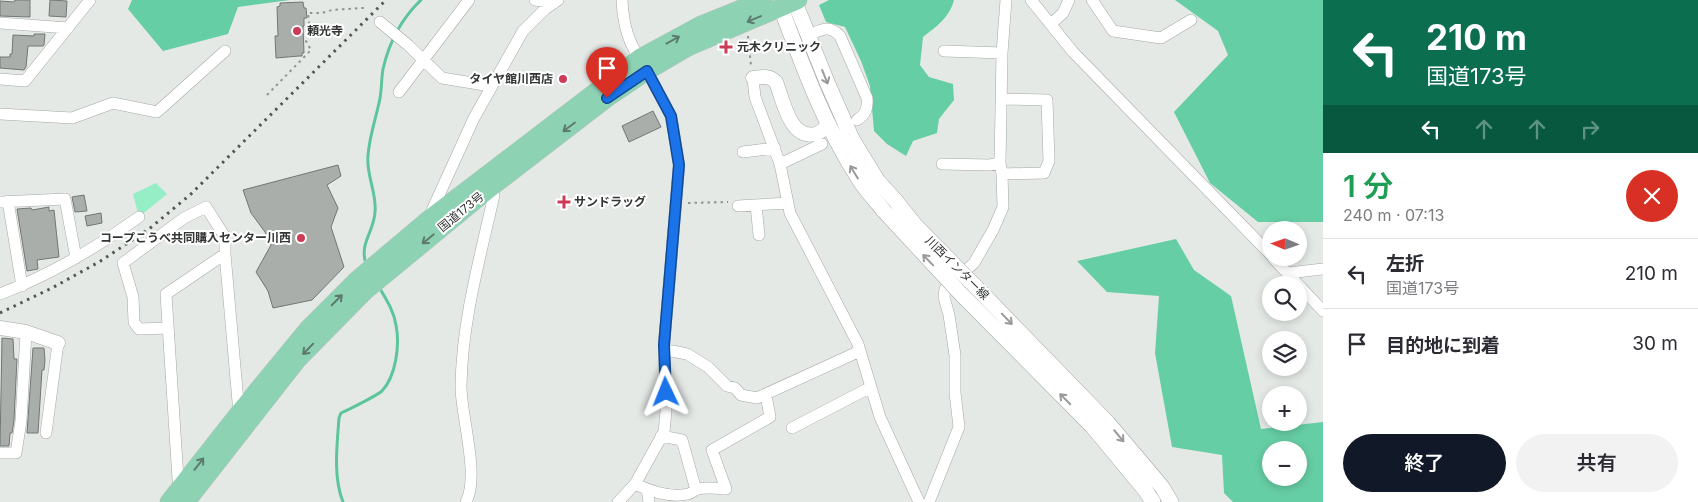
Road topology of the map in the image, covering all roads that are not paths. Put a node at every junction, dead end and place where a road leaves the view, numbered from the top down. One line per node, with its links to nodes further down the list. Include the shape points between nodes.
1 (90, 0): 16 (street)
2 (469, 0): 21 (street)
3 (535, 0): 10 (street)
4 (622, 0): 22 (street, via 623,20)
5 (763, 0): 22 (highway, 国道173号, one-way to 5, via 701,25)
6 (1006, 0): 20 (street)
7 (1031, 0): 15 (street)
8 (1069, 0): 15 (street, via 1063,13)
9 (1092, 0): 12 (street, via 1113,31 1161,38)
10 (556, 1): 25 (street, via 523,31)
11 (790, 2): 17 (main road, 川西インター線); 22 (highway, 国道173号, one-way to 22); 30 (main road, 川西インター線, via 810,85)
12 (1191, 20)
13 (380, 22): 21 (street)
14 (0, 23): 16 (street)
15 (1051, 24): 45 (street, via 1073,52)
16 (68, 28): 24 (street, via 25,81)
17 (808, 36): 29 (street, via 824,29 834,30 840,36 867,98 865,115); 52 (main road, 川西インター線, one-way to 52, bridge, via 852,139 877,180)
18 (225, 51): 28 (street, via 157,112 113,103 72,118)
19 (944, 51): 20 (street)
20 (1002, 53): 27 (street)
21 (424, 60): 25 (street, via 442,78); 26 (street)
22 (643, 65): 37 (highway, 国道173号); 60 (street, via 671,116 679,165)
23 (753, 78): 30 (street, via 763,76 776,82 791,124 798,131 816,134); 32 (street, via 755,97)
24 (0, 79)
25 (491, 86): 43 (street)
26 (399, 92)
27 (1002, 99): 36 (street); 36 (street, via 1047,100 1049,161 1044,172)
28 (0, 114)
29 (857, 120)
30 (829, 126): 52 (main road, 川西インター線, one-way to 30, bridge, via 898,228 861,183)
31 (822, 144): 34 (street)
32 (775, 148): 33 (street); 34 (street)
33 (744, 152)
34 (780, 164): 39 (street)
35 (942, 164): 36 (street, via 990,165)
36 (1001, 169): 77 (street, via 1003,207 994,230 974,264 945,289 955,355 959,427)
37 (487, 182): 43 (highway, 国道173号); 70 (highway, 国道173号, one-way to 70, via 365,291 298,359); 73 (street, via 494,195 466,317 461,386 471,470 470,495)
38 (4, 201): 47 (street, via 66,199); 51 (street)
39 (788, 203): 40 (street); 59 (street, via 790,213)
40 (756, 205): 41 (street); 44 (street)
41 (738, 206)
42 (139, 217): 47 (street)
43 (428, 220): 63 (highway, 国道173号, one-way to 43, via 308,329 358,280)
44 (759, 235)
45 (1262, 246)
46 (225, 254): 56 (street, via 166,294); 56 (street, via 225,237 206,207 184,218 123,263 133,297 134,322 139,329); 63 (street)
47 (76, 258): 51 (street)
48 (1281, 266): 50 (street)
49 (1323, 269): 50 (street)
50 (1288, 273): 54 (street)
51 (22, 286): 53 (street)
52 (968, 289): 78 (main road, 川西インター線, one-way to 52, via 1092,426); 79 (main road, 川西インター線, one-way to 79, via 1108,423 1162,487)
53 (0, 294)
54 (1323, 311)
55 (0, 328): 57 (street)
56 (168, 328): 70 (street, via 178,479)
57 (26, 332): 58 (street); 67 (street, via 16,454)
58 (58, 344): 65 (street)
59 (860, 351): 61 (street); 62 (street)
60 (664, 352): 62 (street, via 687,354 741,395 758,398); 66 (street, via 666,412)
61 (871, 387): 64 (street); 76 (street, via 880,417)
62 (766, 395): 71 (street, via 770,417 712,450 726,489 711,488)
63 (239, 413): 70 (highway, 国道173号, one-way to 63)
64 (792, 428)
65 (46, 433)
66 (661, 436): 68 (street); 71 (street, via 682,440)
67 (0, 453)
68 (635, 484): 69 (street); 74 (street)
69 (647, 489): 71 (street); 75 (street)
70 (183, 494): 72 (highway, 国道173号)
71 (692, 495)
72 (169, 502)
73 (466, 502)
74 (618, 502)
75 (649, 502)
76 (919, 502)
77 (929, 502)
78 (1153, 502)
79 (1170, 502)

